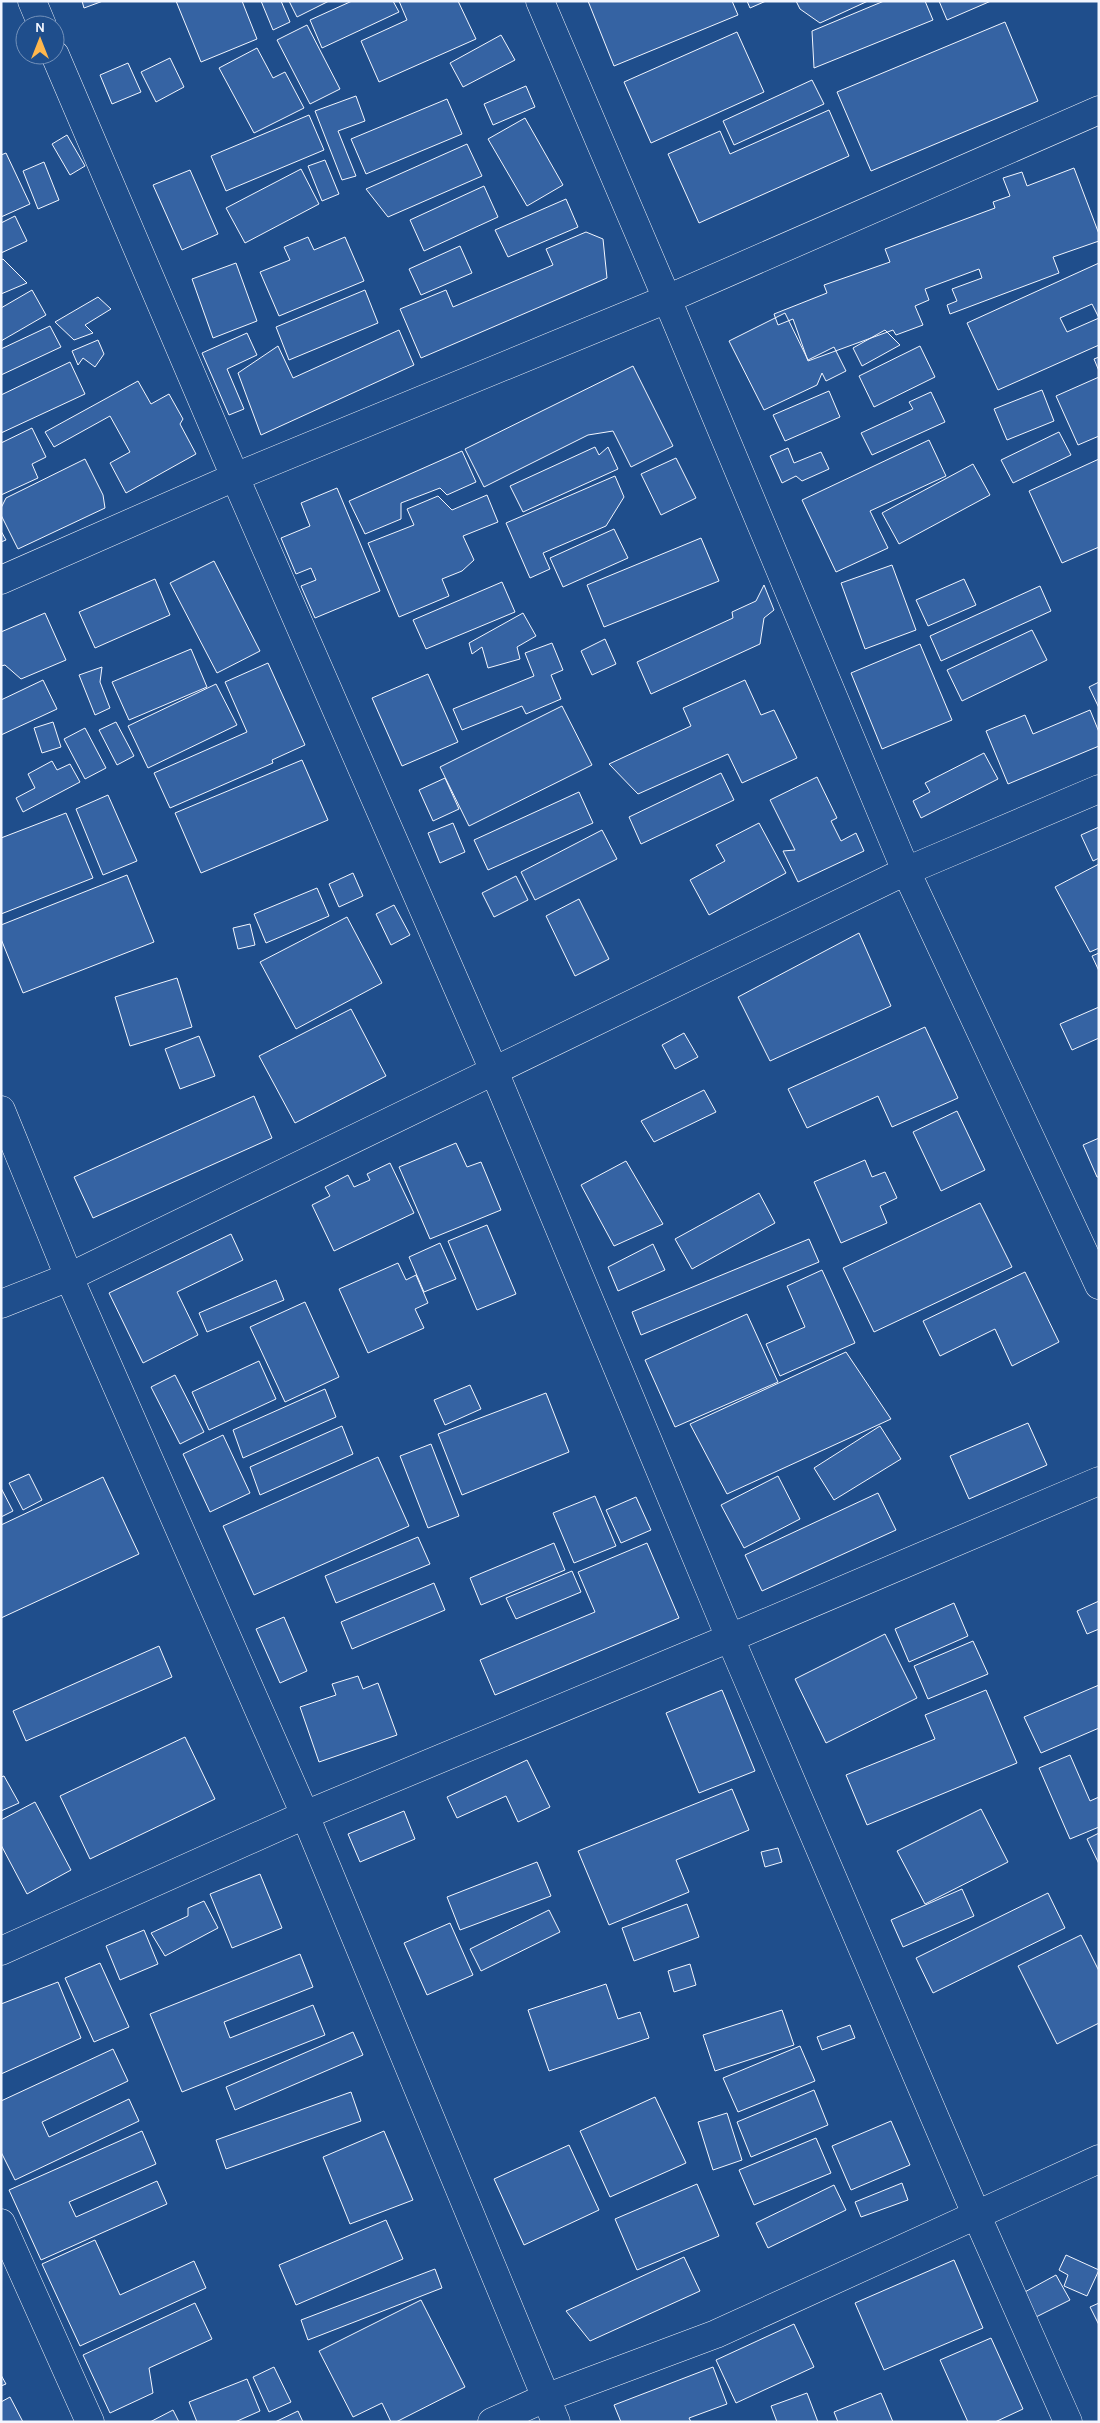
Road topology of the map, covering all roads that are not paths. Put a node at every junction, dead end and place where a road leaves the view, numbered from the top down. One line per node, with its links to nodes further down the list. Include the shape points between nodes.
1 (32, 1): 3 (street)
2 (540, 1): 6 (street)
3 (38, 15)
4 (58, 65): 7 (street)
5 (1099, 110): 6 (street)
6 (667, 299): 7 (street); 10 (street)
7 (235, 477): 8 (street); 11 (street)
8 (1, 580)
9 (1099, 789): 10 (street)
10 (906, 871): 11 (street); 14 (street)
11 (494, 1070): 13 (street); 17 (street)
12 (1, 1110): 13 (street)
13 (69, 1277): 15 (street); 18 (street)
14 (1099, 1285)
15 (1, 1304)
16 (1099, 1481): 17 (street)
17 (730, 1638): 18 (street); 21 (street)
18 (305, 1815): 19 (street); 23 (street)
19 (1, 1951)
20 (1099, 2159): 21 (street)
21 (976, 2214): 23 (street); 26 (street)
22 (1, 2223): 24 (street)
23 (550, 2410): 25 (street)
24 (90, 2422)
25 (492, 2422)
26 (1068, 2422)

